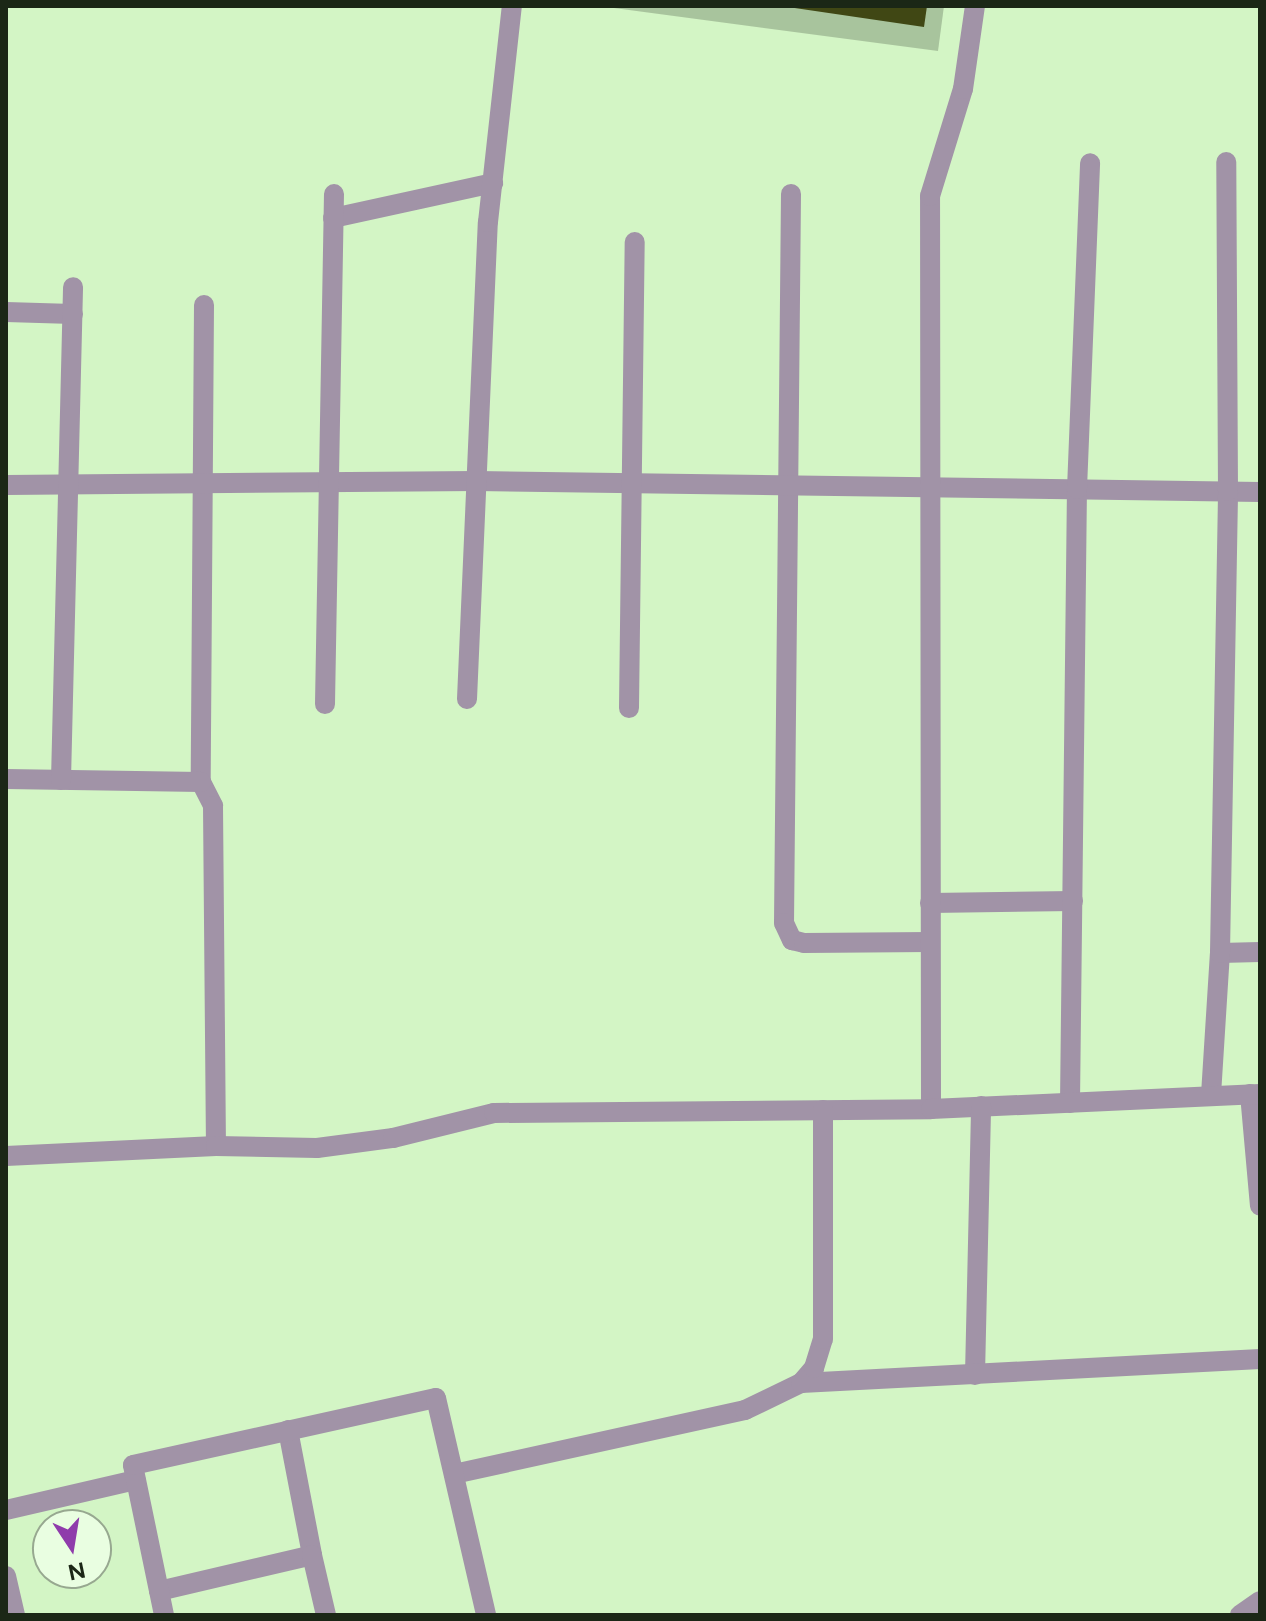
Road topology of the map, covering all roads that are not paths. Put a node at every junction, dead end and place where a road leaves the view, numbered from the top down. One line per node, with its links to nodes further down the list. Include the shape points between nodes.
1 (512, 6): 5 (street)
2 (975, 6): 21 (street, via 963,89 930,196)
3 (1226, 162): 23 (street)
4 (1090, 163): 22 (street)
5 (493, 183): 8 (street); 14 (street)
6 (334, 194): 8 (street)
7 (791, 194): 20 (street)
8 (333, 218): 15 (street)
9 (635, 242): 19 (street)
10 (73, 287): 13 (street)
11 (204, 305): 16 (street)
12 (6, 312): 13 (street)
13 (73, 314): 17 (street)
14 (477, 481): 15 (street); 19 (street); 25 (street)
15 (330, 482): 16 (street); 26 (street)
16 (202, 483): 17 (street); 30 (street)
17 (70, 484): 18 (street); 29 (street)
18 (6, 485)
19 (631, 485): 20 (street); 27 (street)
20 (790, 489): 21 (street); 33 (street, via 786,933 804,943)
21 (929, 489): 22 (street); 32 (street)
22 (1077, 489): 23 (street); 31 (street)
23 (1228, 491): 24 (street); 35 (street)
24 (1260, 492)
25 (467, 699)
26 (325, 704)
27 (629, 708)
28 (6, 779): 29 (street)
29 (61, 780): 30 (street)
30 (201, 782): 42 (street, via 213,806)
31 (1073, 901): 32 (street); 38 (street)
32 (930, 903): 33 (street)
33 (930, 942): 40 (street)
34 (1260, 952): 35 (street)
35 (1220, 953): 37 (street)
36 (1255, 1094): 37 (street); 44 (street)
37 (1211, 1095): 38 (street)
38 (1070, 1103): 39 (street)
39 (981, 1106): 40 (street); 46 (street)
40 (931, 1109): 41 (street)
41 (823, 1110): 42 (street, via 494,1113 393,1138 317,1148); 47 (street, via 823,1339 814,1368)
42 (216, 1146): 43 (street)
43 (6, 1156)
44 (1260, 1206)
45 (1260, 1359): 46 (street)
46 (975, 1375): 47 (street)
47 (801, 1383): 49 (street, via 745,1410)
48 (288, 1430): 49 (street, via 436,1398); 50 (street, via 133,1465); 52 (street)
49 (454, 1474): 59 (street)
50 (136, 1480): 51 (street); 54 (street)
51 (6, 1510)
52 (312, 1555): 54 (street); 58 (street)
53 (6, 1576): 56 (street)
54 (159, 1591): 57 (street)
55 (1260, 1601): 60 (street)
56 (15, 1615)
57 (164, 1615)
58 (326, 1615)
59 (486, 1615)
60 (1240, 1615)

